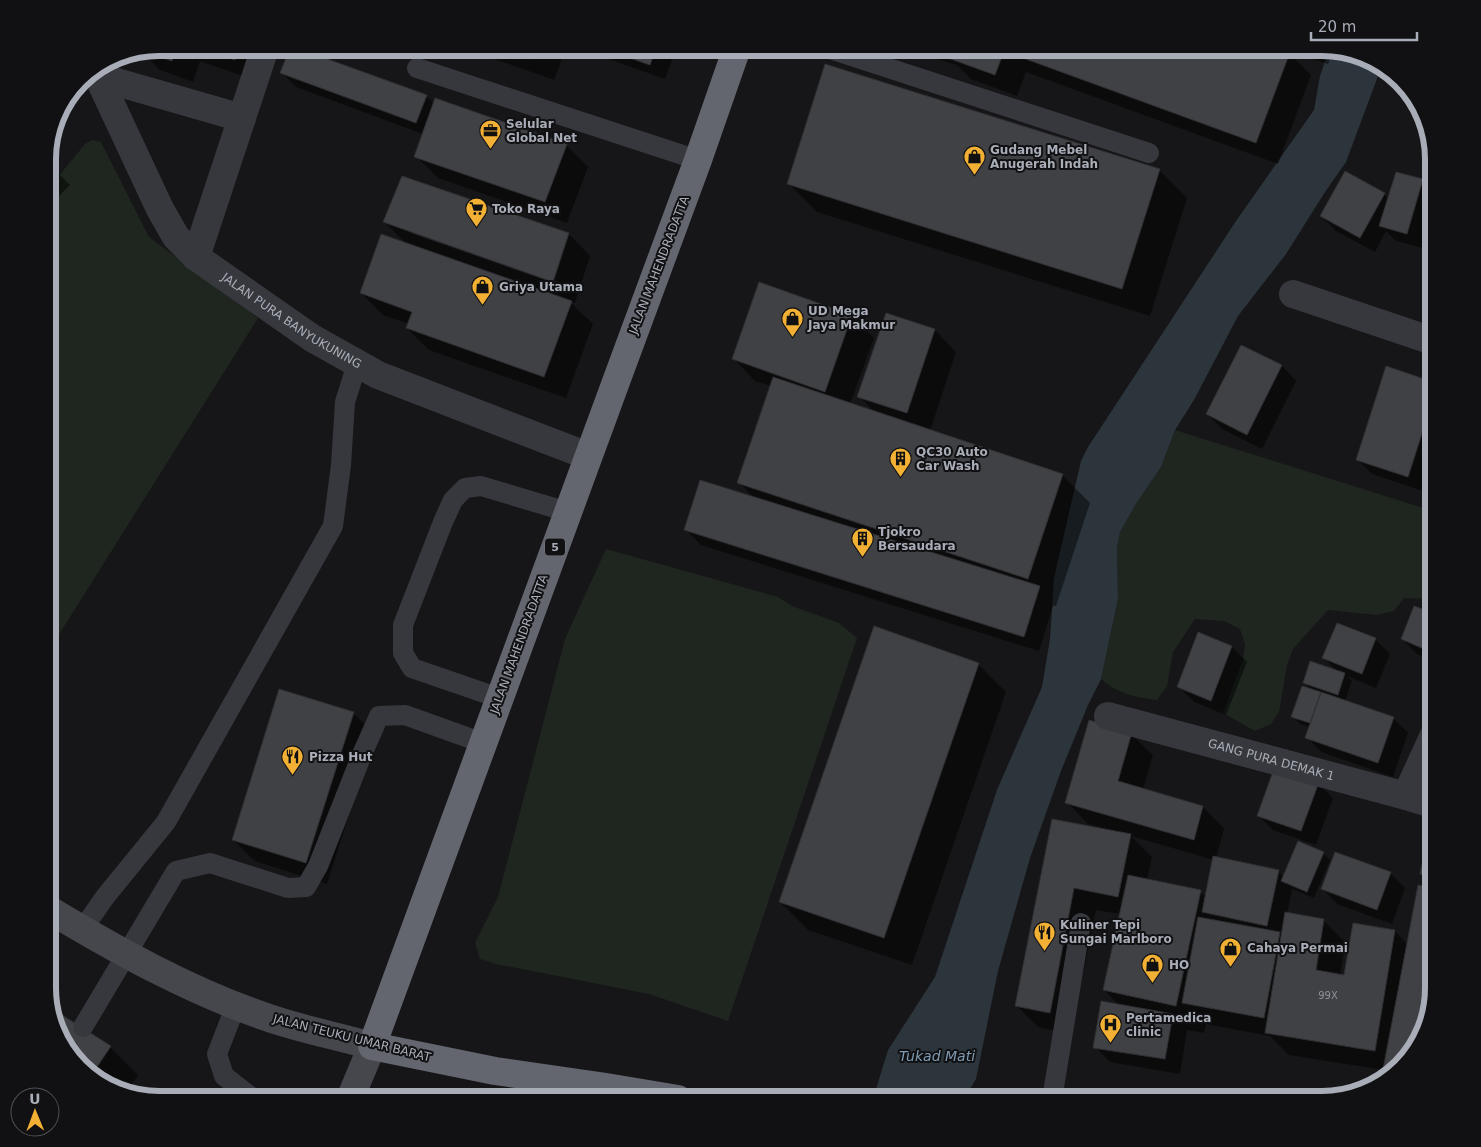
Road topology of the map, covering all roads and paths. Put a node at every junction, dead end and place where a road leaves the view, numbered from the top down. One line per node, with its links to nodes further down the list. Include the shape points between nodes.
1 (262, 56): 7 (street)
2 (734, 56): 9 (highway, JALAN MAHENDRADATTA / 5)
3 (852, 56): 8 (lane)
4 (417, 68): 9 (lane)
5 (102, 74): 7 (street)
6 (99, 77): 10 (street, JALAN PURA BANYUKUNING, via 160,210 176,237)
7 (242, 118): 10 (street)
8 (1149, 153)
9 (698, 160): 14 (highway, JALAN MAHENDRADATTA / 5)
10 (196, 257): 13 (street, JALAN PURA BANYUKUNING, via 312,338)
11 (1293, 294): 12 (street)
12 (1425, 338)
13 (357, 364): 14 (street, JALAN PURA BANYUKUNING); 24 (lane, via 345,402 333,526 166,822)
14 (588, 456): 15 (highway, JALAN MAHENDRADATTA / 5)
15 (568, 512): 16 (highway, JALAN MAHENDRADATTA / 5); 16 (lane, via 481,486 465,488 453,500 443,522 403,625 403,653 412,668)
16 (499, 698): 18 (highway, JALAN MAHENDRADATTA / 5)
17 (1108, 716): 20 (street, GANG PURA DEMAK 1)
18 (483, 743): 25 (lane, via 405,715 379,716 318,866 306,887 288,888 210,863 176,871); 28 (highway, JALAN MAHENDRADATTA / 5)
19 (1425, 756): 20 (street)
20 (1406, 796): 21 (street, GANG PURA DEMAK 1)
21 (1425, 801)
22 (56, 914): 24 (main road, JALAN TEUKU UMAR BARAT)
23 (1081, 923): 32 (lane)
24 (82, 930): 25 (main road, JALAN TEUKU UMAR BARAT)
25 (127, 955): 26 (main road, JALAN TEUKU UMAR BARAT); 27 (lane)
26 (236, 1006): 28 (main road, JALAN TEUKU UMAR BARAT); 29 (lane, via 218,1054 224,1076)
27 (83, 1027)
28 (372, 1046): 30 (main road, JALAN MAHENDRADATTA); 31 (highway, JALAN TEUKU UMAR BARAT)
29 (243, 1091)
30 (354, 1091)
31 (595, 1091)
32 (1053, 1091)

